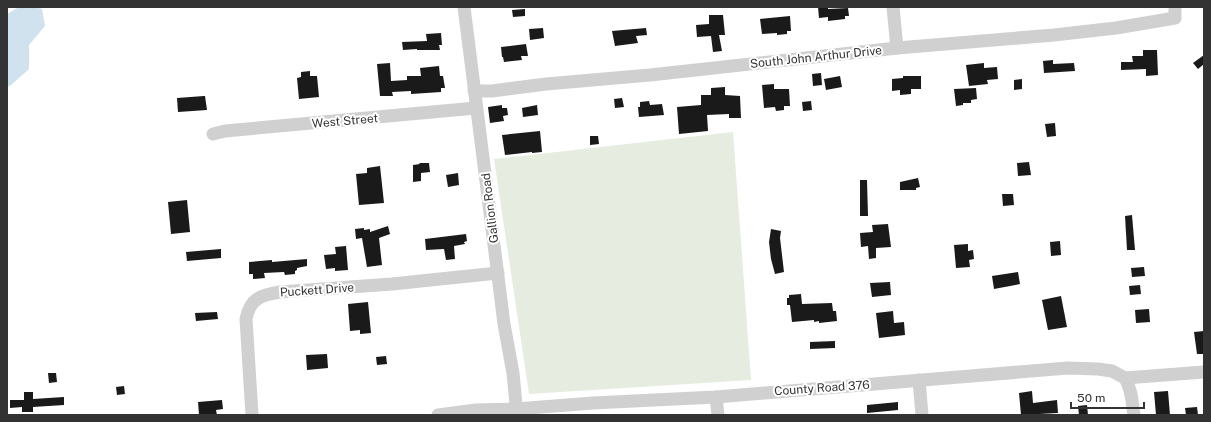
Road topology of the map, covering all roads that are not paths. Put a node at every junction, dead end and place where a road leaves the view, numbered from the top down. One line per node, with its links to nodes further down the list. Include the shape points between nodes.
1 (464, 7): 5 (street, Gallion Road)
2 (893, 7): 4 (street)
3 (1174, 7): 4 (street, South John Arthur Drive, via 1175,18 1116,28)
4 (897, 48): 5 (street, South John Arthur Drive)
5 (474, 91): 6 (street, Gallion Road)
6 (476, 108): 7 (street, West Street); 8 (street, Gallion Road)
7 (214, 134)
8 (498, 273): 13 (street, Gallion Road); 14 (street, Puckett Drive, via 270,293 256,299 248,308 246,319)
9 (1204, 372): 10 (street, County Road 376)
10 (1125, 378): 11 (street, County Road 376, via 1098,369 1068,368); 18 (street, via 1132,394)
11 (919, 380): 12 (street, County Road 376); 17 (street)
12 (716, 397): 13 (street, County Road 376, via 593,403); 16 (street)
13 (517, 412): 15 (street, County Road 376, via 476,410)
14 (252, 415)
15 (438, 415)
16 (718, 415)
17 (922, 415)
18 (1134, 415)

